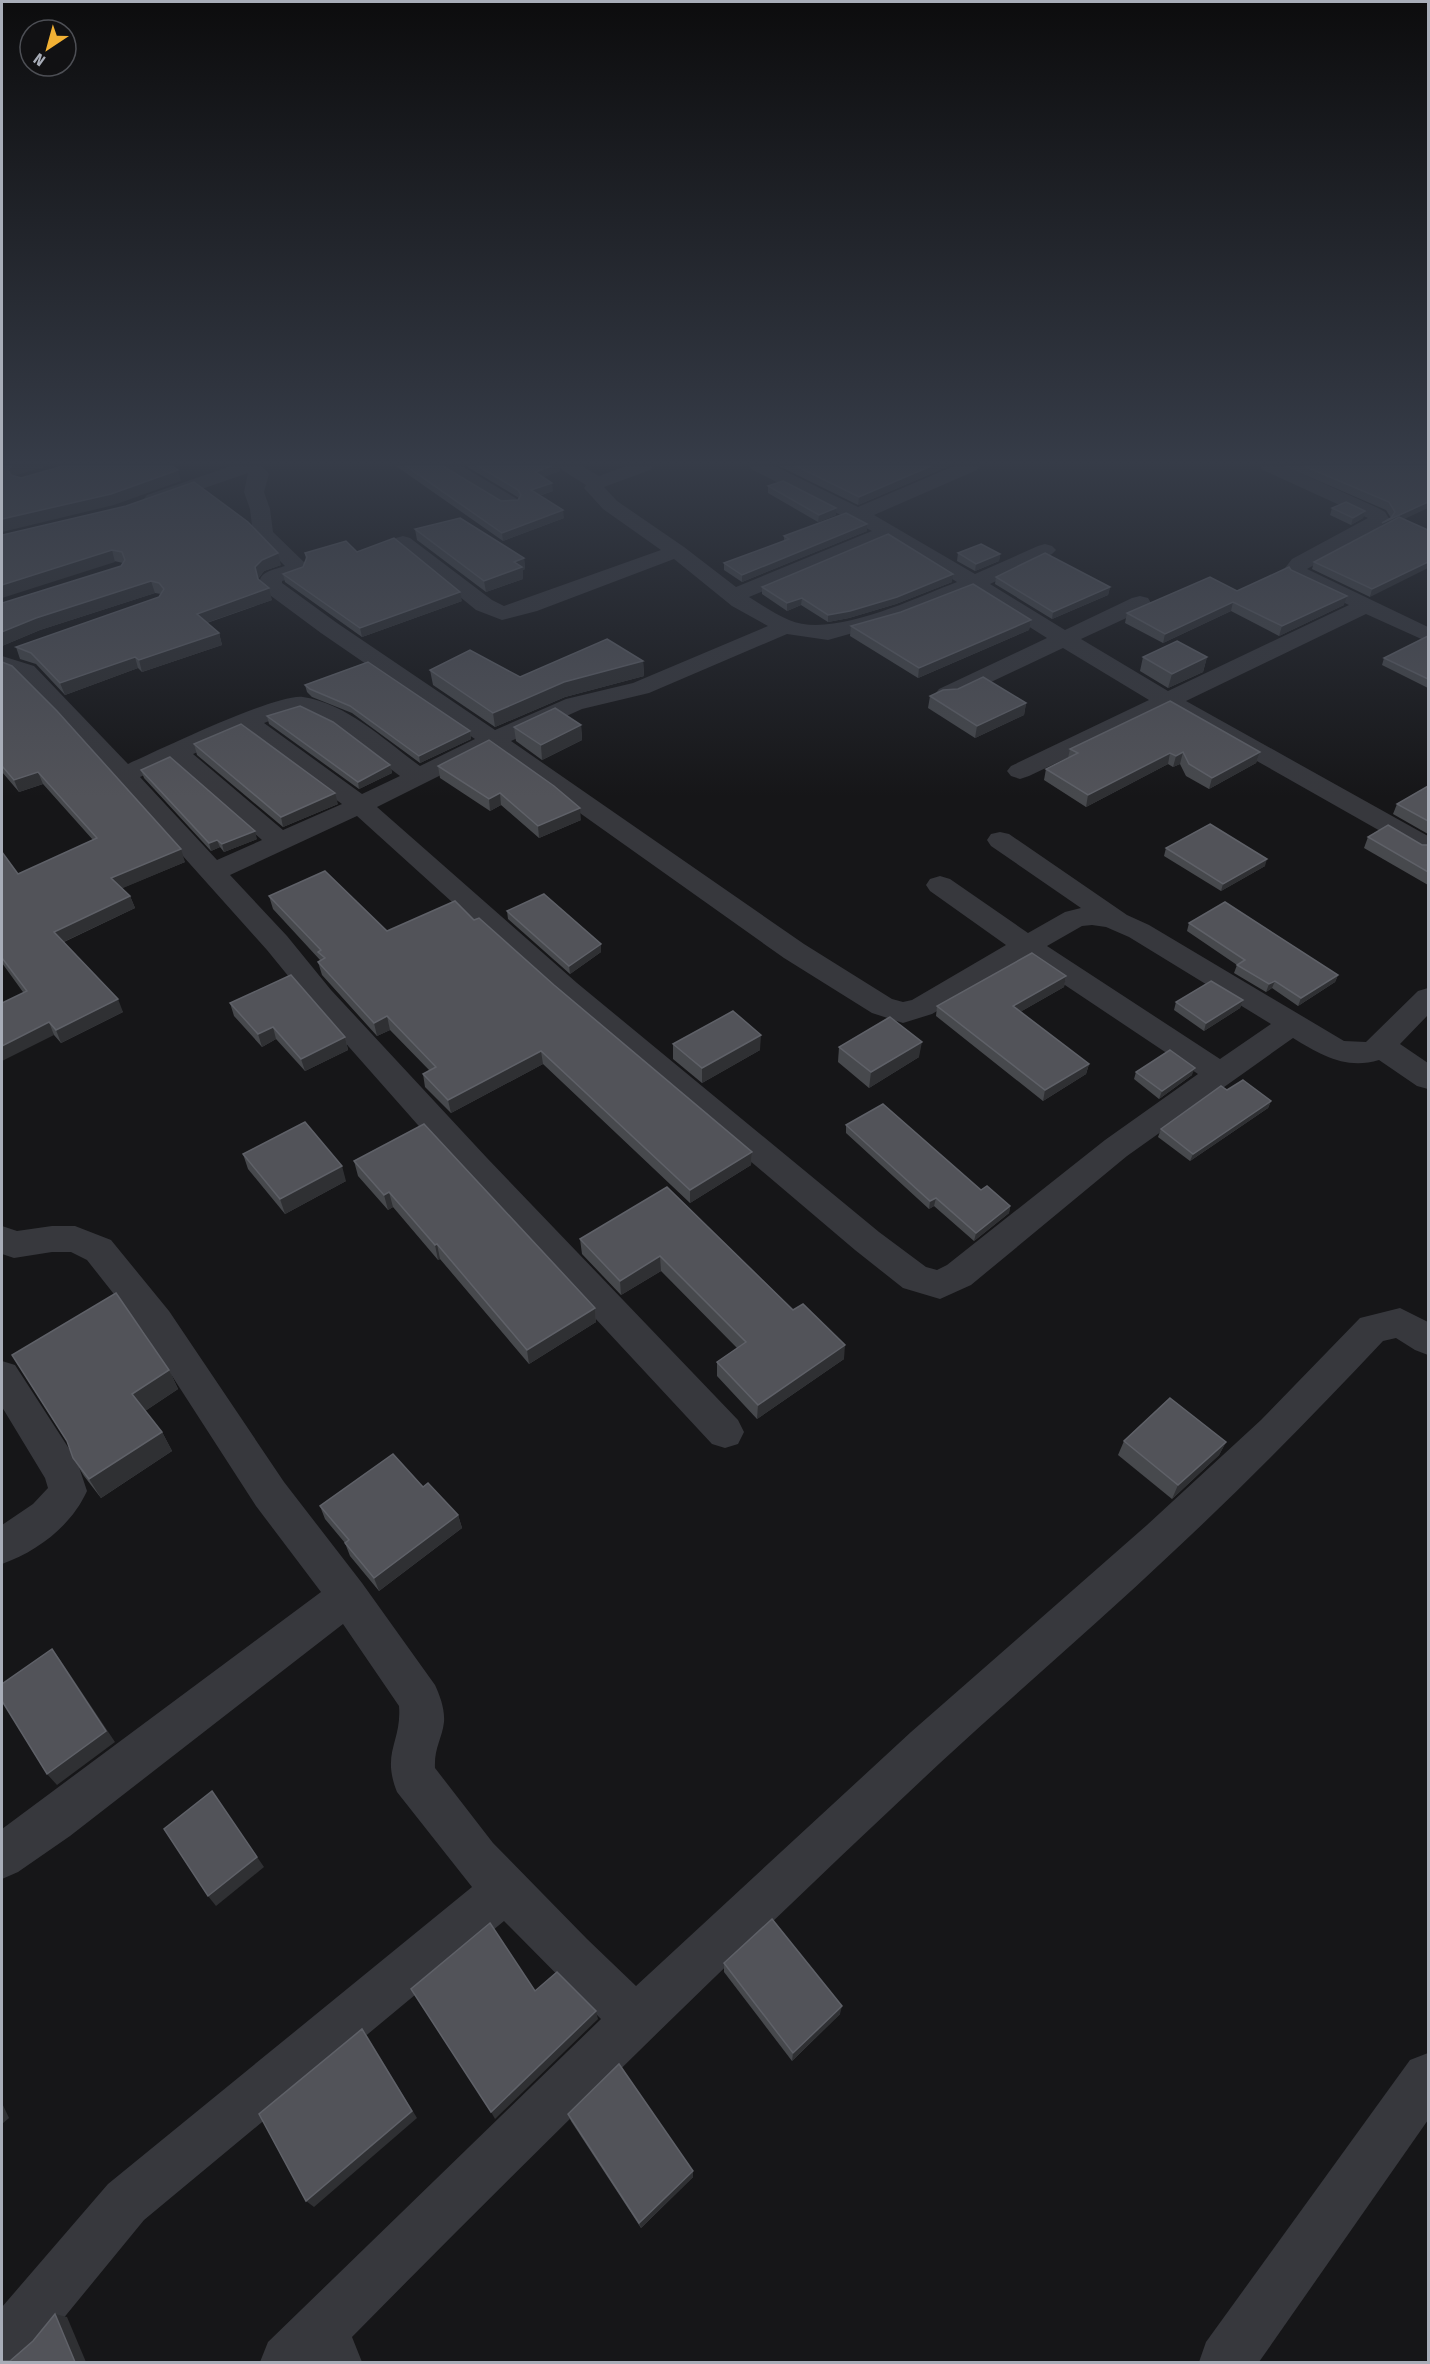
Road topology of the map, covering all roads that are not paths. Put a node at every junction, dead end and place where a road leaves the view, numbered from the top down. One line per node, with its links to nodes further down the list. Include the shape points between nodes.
1 (277, 576): 20 (street, via 271,578 271,585)
2 (447, 576): 3 (street, via 484,605 502,613)
3 (608, 576)
4 (708, 576): 10 (street)
5 (780, 576): 10 (street)
6 (963, 576): 9 (street)
7 (988, 576): 9 (street)
8 (1302, 576): 12 (street)
9 (974, 583): 13 (street, via 891,615 828,633); 15 (street)
10 (733, 596): 13 (street)
11 (1140, 603): 15 (street)
12 (1365, 606): 14 (street); 18 (street)
13 (785, 627): 20 (street, via 641,688 574,704)
14 (1428, 634)
15 (1065, 639): 17 (street); 18 (street)
16 (8, 656): 23 (street)
17 (947, 693)
18 (1168, 701): 22 (street); 28 (street)
19 (246, 722): 21 (street); 24 (street, via 289,705 308,705 350,727); 25 (street)
20 (493, 740): 24 (street); 32 (street, via 794,951 882,1006 903,1013 922,1007)
21 (176, 752): 23 (street); 27 (street)
22 (1020, 771)
23 (125, 774): 29 (street)
24 (417, 776): 25 (street)
25 (360, 805): 27 (street); 36 (street, via 567,990 915,1278 940,1285 959,1275 1116,1148)
26 (1000, 840): 31 (street)
27 (280, 841): 29 (street)
28 (1428, 847)
29 (214, 872): 41 (street, via 475,1167)
30 (940, 885): 32 (street)
31 (1118, 920): 32 (street, via 1092,915 1075,918); 34 (street)
32 (1028, 947): 36 (street)
33 (1428, 998): 35 (street)
34 (1292, 1024): 35 (street, via 1336,1050 1359,1054); 36 (street)
35 (1380, 1046): 37 (street)
36 (1222, 1075)
37 (1428, 1078)
38 (2, 1239): 43 (street, via 14,1245 75,1239 99,1250 156,1321 270,1494)
39 (1428, 1340): 46 (street, via 1400,1323 1373,1328 1274,1431 1161,1538 926,1747)
40 (2, 1376): 42 (street, via 63,1473 68,1491 61,1505 45,1519)
41 (725, 1432)
42 (2, 1546)
43 (348, 1596): 44 (street); 45 (street, via 420,1701 422,1722 412,1753 413,1776)
44 (2, 1856)
45 (506, 1890): 46 (street); 48 (street, via 126,2202)
46 (636, 2019): 49 (street)
47 (1428, 2078): 50 (street)
48 (2, 2344)
49 (314, 2352)
50 (1227, 2362)

